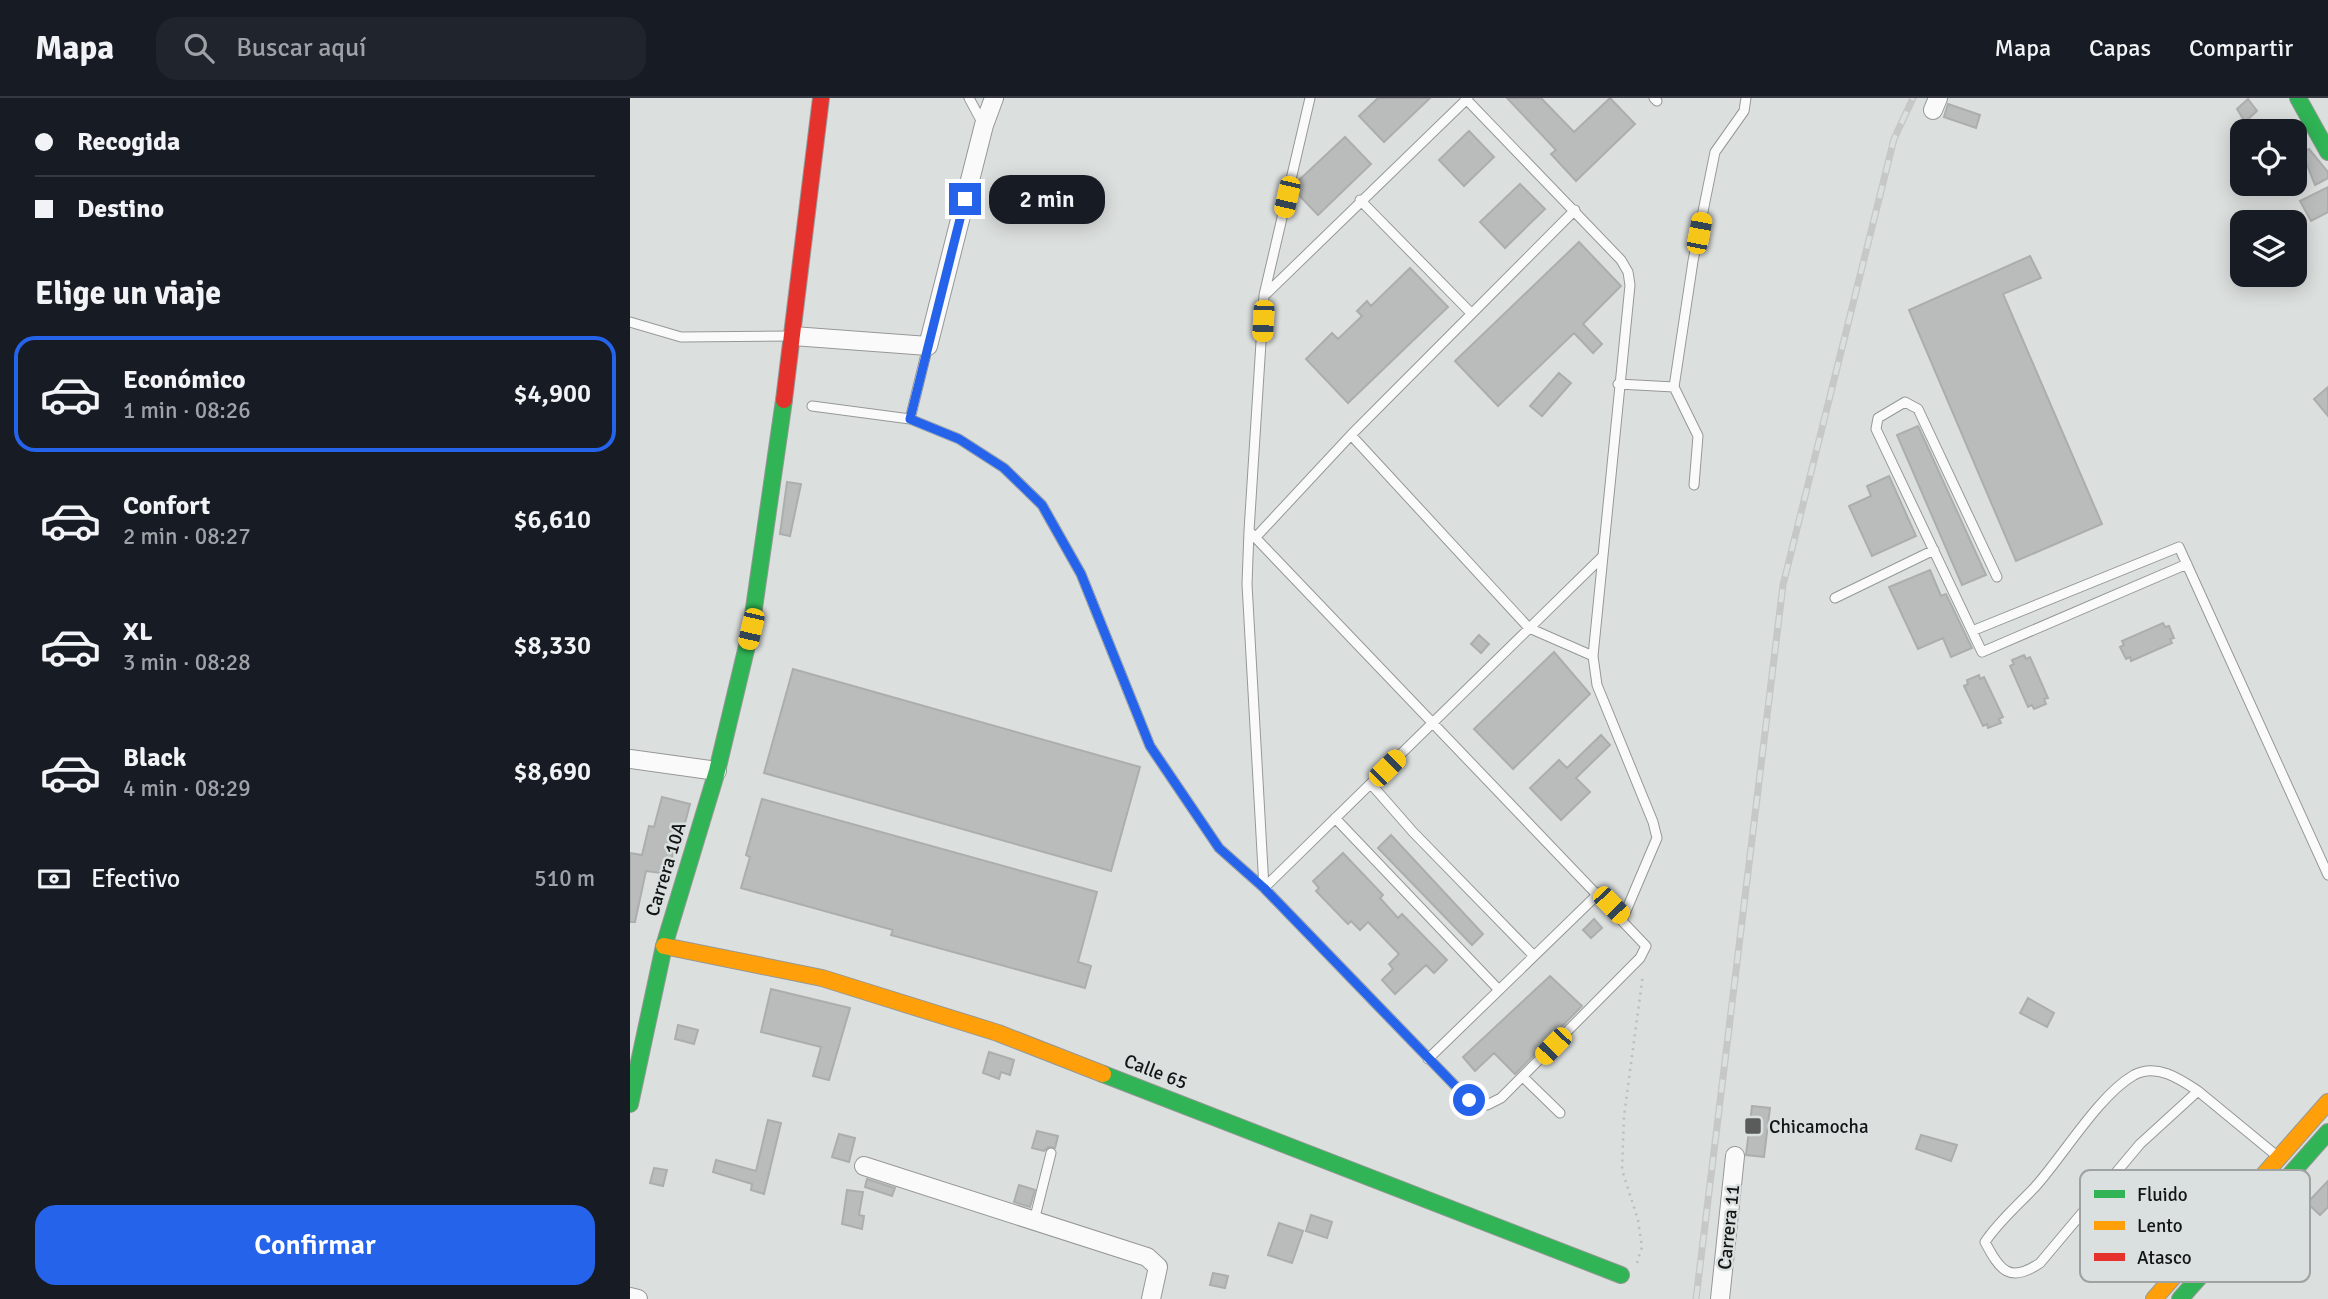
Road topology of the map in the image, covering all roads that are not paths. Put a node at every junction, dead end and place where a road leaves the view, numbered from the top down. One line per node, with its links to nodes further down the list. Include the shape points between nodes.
1 (821, 98): 15 (street, Carrera 10A)
2 (969, 98): 8 (lane)
3 (994, 98): 8 (street)
4 (1310, 98): 12 (lane)
5 (1746, 98): 18 (lane, via 1744,111 1715,152)
6 (2298, 98): 9 (street)
7 (1466, 99): 10 (lane); 11 (lane)
8 (984, 125): 16 (street)
9 (2328, 152)
10 (1360, 200): 12 (lane); 13 (lane)
11 (1575, 211): 13 (lane); 17 (lane, via 1628,272)
12 (1264, 295): 23 (lane)
13 (1471, 313): 21 (lane)
14 (630, 322): 15 (lane, via 681,337)
15 (793, 336): 16 (street); 34 (street, Carrera 10A, via 751,629)
16 (928, 346): 20 (lane)
17 (1618, 384): 18 (lane); 25 (lane)
18 (1674, 387): 22 (lane, via 1698,436)
19 (812, 406): 20 (lane)
20 (910, 419): 38 (lane, via 959,439 1004,468 1042,505 1081,574 1150,746 1219,848)
21 (1351, 435): 23 (lane); 29 (lane)
22 (1694, 485)
23 (1252, 534): 32 (lane); 38 (lane, via 1247,584)
24 (1934, 550): 27 (lane, via 1877,429 1878,418 1905,402 1918,409); 28 (lane); 30 (lane)
25 (1602, 557): 29 (lane); 31 (lane)
26 (2187, 564): 30 (lane, via 2179,547); 30 (lane, via 1982,652); 37 (lane)
27 (1997, 577)
28 (1835, 598)
29 (1529, 628): 31 (lane); 32 (lane)
30 (1972, 631)
31 (1593, 656): 40 (lane, via 1597,685 1657,838)
32 (1433, 722): 35 (lane); 39 (lane)
33 (630, 759): 34 (street)
34 (717, 771): 41 (street, Carrera 10A)
35 (1371, 783): 36 (lane); 42 (lane)
36 (1335, 818): 38 (lane); 43 (lane)
37 (2328, 875)
38 (1264, 888): 44 (lane)
39 (1599, 893): 40 (lane); 42 (lane)
40 (1623, 918): 45 (lane, via 1646,946 1640,958)
41 (664, 946): 48 (street, Carrera 10A); 60 (street, Calle 65, via 822,978 998,1033)
42 (1533, 955): 43 (lane)
43 (1499, 990): 44 (lane)
44 (1428, 1059): 45 (lane, via 1469,1100 1487,1105)
45 (1523, 1077): 49 (lane)
46 (2198, 1091): 53 (lane); 55 (lane); 58 (lane, via 2169,1073 2135,1074 2107,1099 1985,1242 1997,1266 2024,1274 2040,1263)
47 (2328, 1102): 53 (street)
48 (630, 1104)
49 (1560, 1113)
50 (2328, 1132): 57 (street)
51 (1051, 1153): 59 (lane)
52 (1735, 1156): 66 (street, Carrera 11)
53 (2280, 1158): 56 (street)
54 (864, 1166): 59 (street)
55 (2118, 1170)
56 (2269, 1170)
57 (2294, 1170)
58 (2080, 1215)
59 (1034, 1223): 65 (street, via 1153,1261 1157,1274)
60 (1621, 1275)
61 (2169, 1282): 67 (street)
62 (2195, 1282): 68 (street)
63 (630, 1297): 64 (street)
64 (638, 1299)
65 (1151, 1299)
66 (1720, 1299)
67 (2154, 1299)
68 (2180, 1299)

